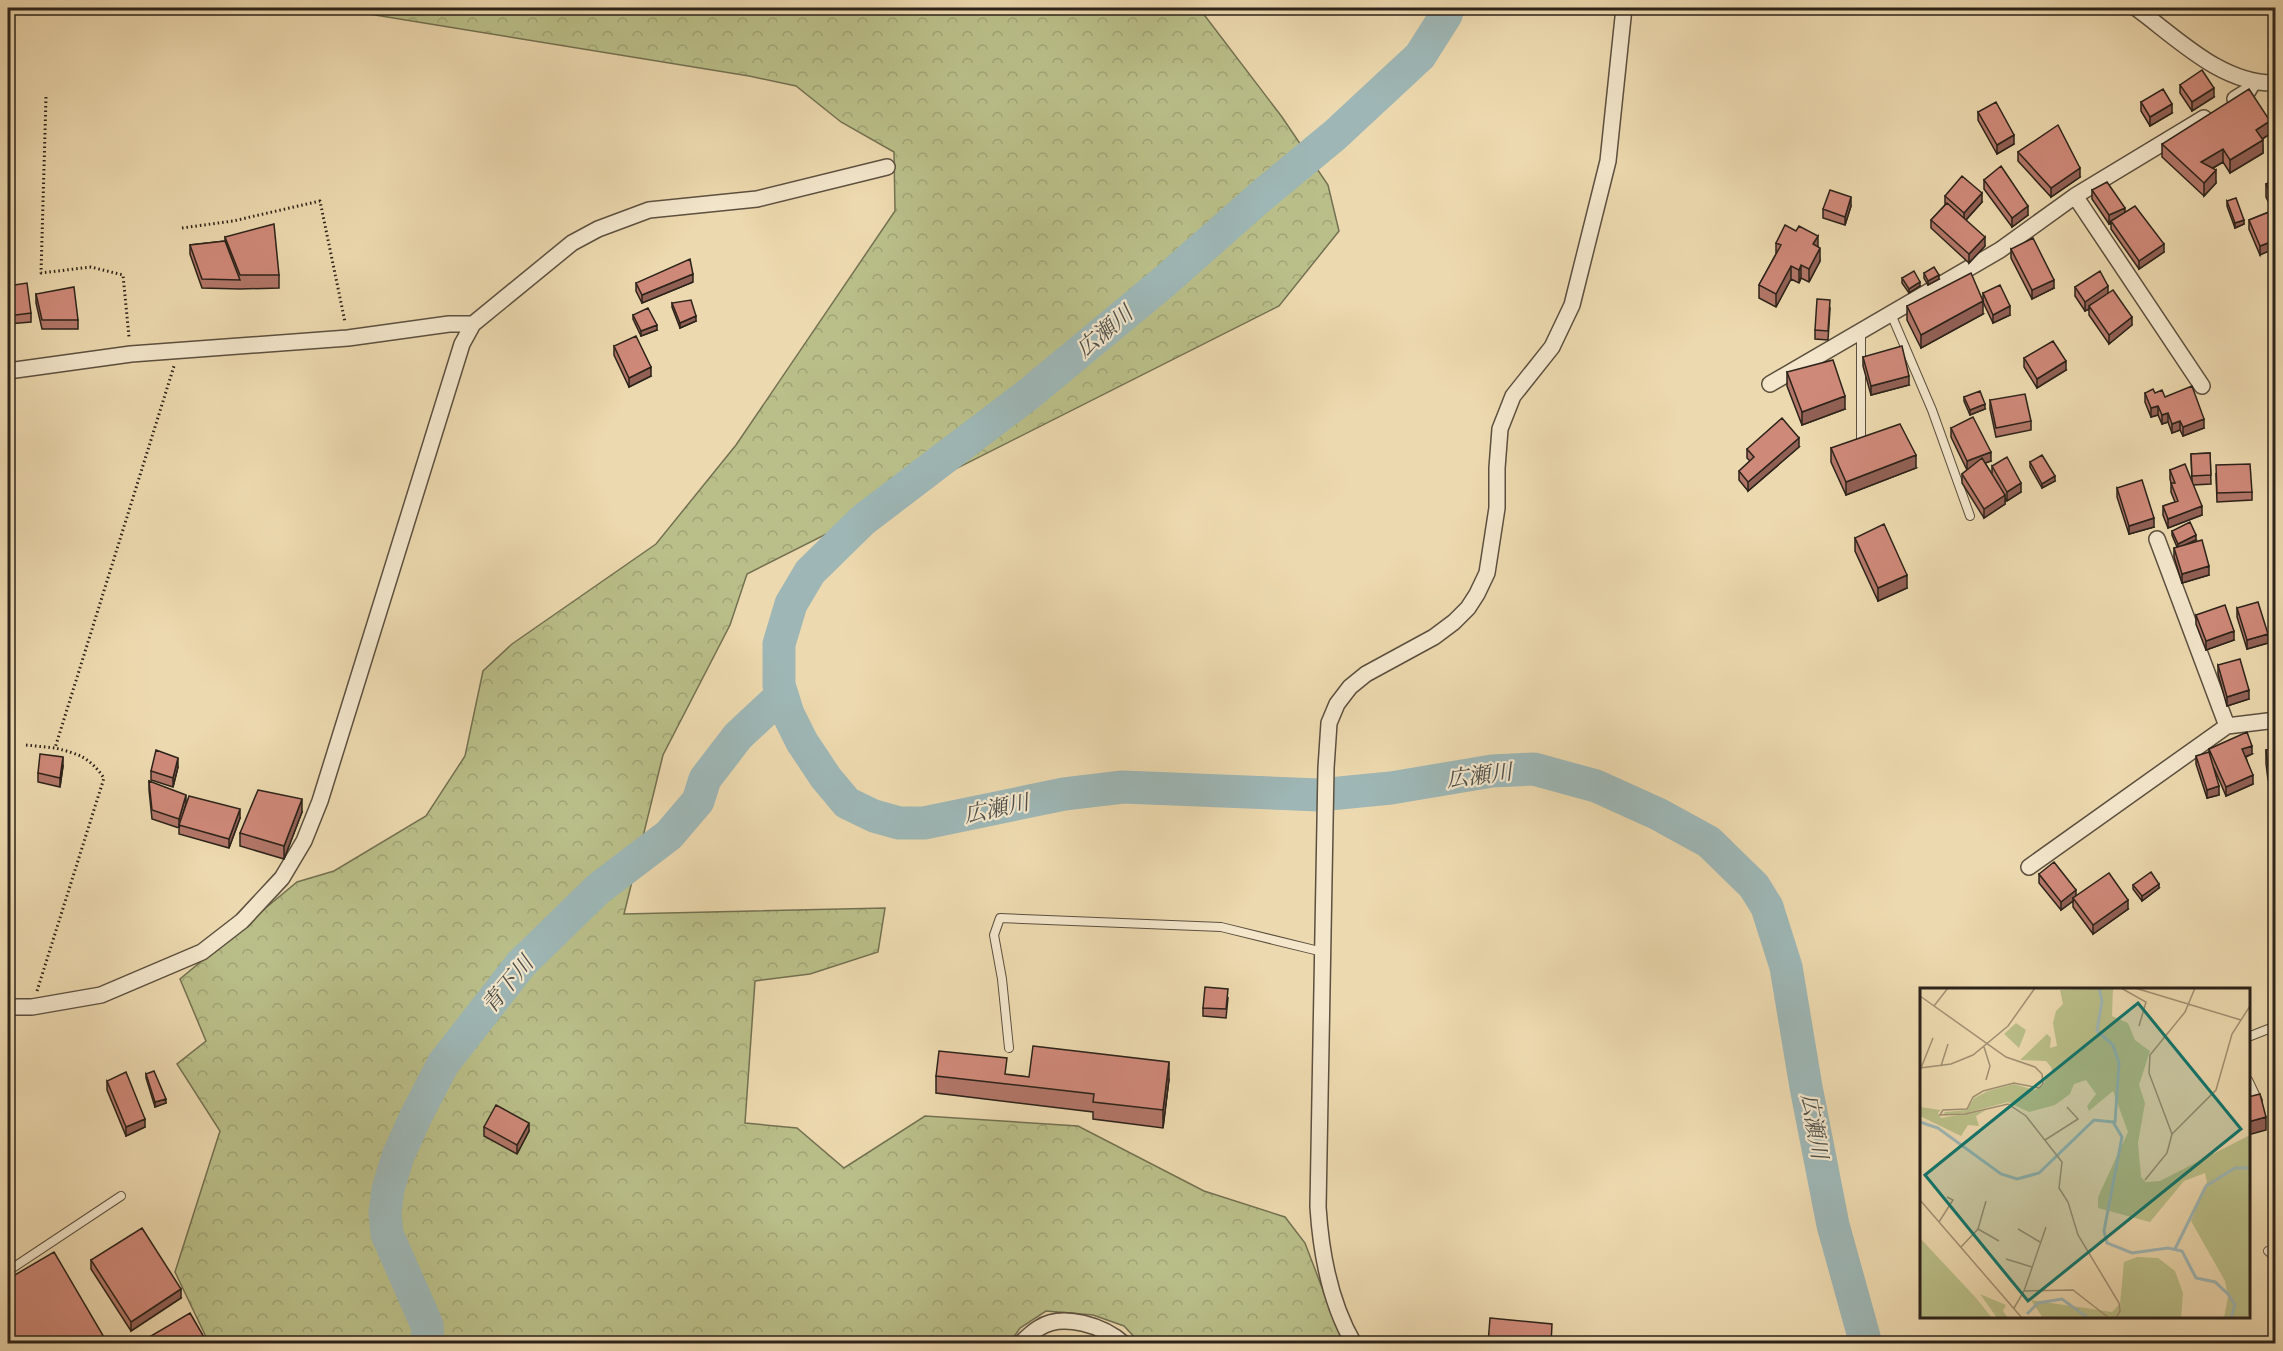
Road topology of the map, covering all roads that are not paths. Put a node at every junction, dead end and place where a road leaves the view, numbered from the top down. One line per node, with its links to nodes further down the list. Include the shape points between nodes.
1 (1624, 8): 19 (street, via 1608,161 1572,305 1552,347 1513,396 1500,429 1497,508 1487,573 1468,608 1454,622 1366,674 1350,687 1329,723)
2 (2136, 8): 3 (street, via 2202,57)
3 (2254, 81): 4 (street); 6 (street, via 2248,91)
4 (2276, 83)
5 (887, 167): 8 (street, via 757,199 649,210 598,229 572,243)
6 (2075, 196): 7 (street, via 2000,250); 12 (street)
7 (1891, 314): 9 (street); 14 (lane, via 1932,410)
8 (473, 324): 10 (street, via 348,338 131,354); 20 (street, via 458,355 320,801 304,841 282,878 243,921 202,952 101,995 32,1007)
9 (1861, 331): 11 (street); 13 (lane)
10 (8, 371)
11 (1770, 384)
12 (2202, 386)
13 (1861, 442)
14 (1970, 516)
15 (2157, 539): 17 (street)
16 (2276, 720): 17 (street)
17 (2227, 726): 18 (street)
18 (2029, 867)
19 (1323, 952): 23 (lane, via 1221,927 1000,918 994,935); 32 (street, via 1320,1242 1339,1311)
20 (8, 1007)
21 (2276, 1026): 22 (lane)
22 (2250, 1036)
23 (1009, 1048)
24 (2250, 1084): 25 (lane)
25 (2258, 1101)
26 (121, 1196): 29 (lane)
27 (2268, 1251): 28 (lane)
28 (2276, 1258)
29 (8, 1271)
30 (1020, 1344): 31 (street, via 1040,1326 1065,1321 1111,1332)
31 (1124, 1344)
32 (1354, 1344)

